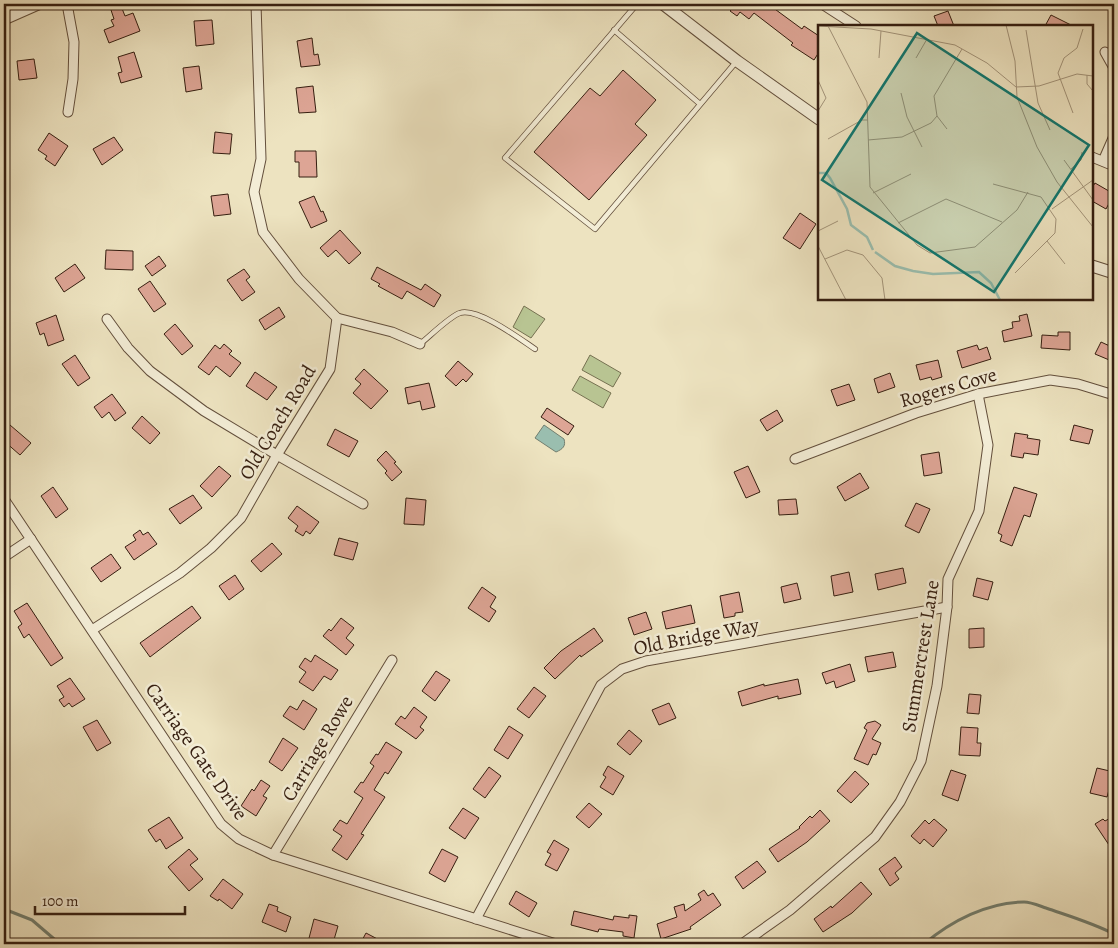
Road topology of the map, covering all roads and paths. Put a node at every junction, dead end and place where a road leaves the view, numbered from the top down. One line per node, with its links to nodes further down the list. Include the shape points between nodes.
1 (38, 4): 7 (street)
2 (67, 4): 14 (street, via 74,42)
3 (256, 4): 22 (street, via 261,159 254,192 263,232 299,279)
4 (637, 4): 9 (lane)
5 (663, 4): 11 (street)
6 (822, 4): 8 (street)
7 (4, 19)
8 (854, 25)
9 (614, 30): 13 (lane); 13 (lane, via 505,158 595,229)
10 (1105, 52): 12 (street)
11 (737, 61): 13 (lane); 15 (street)
12 (1114, 68)
13 (700, 104)
14 (68, 112)
15 (818, 118)
16 (1114, 136): 18 (street)
17 (1093, 157): 18 (street)
18 (1103, 161): 19 (street)
19 (1114, 166)
20 (1093, 266): 21 (street)
21 (1114, 273)
22 (337, 318): 24 (street, via 392,332); 28 (street, Old Coach Road, via 330,369)
23 (107, 319): 28 (street, via 150,371 204,411)
24 (420, 344): 25 (lane, via 458,313 467,312 491,320)
25 (535, 349)
26 (978, 394): 27 (street, Rogers Cove, via 1050,380); 29 (street, Rogers Cove, via 916,413); 34 (street, Summercrest Lane, via 988,446 980,512 948,580)
27 (1114, 395)
28 (277, 455): 31 (street); 35 (street, Old Coach Road, via 241,518 211,548 180,573)
29 (796, 459)
30 (4, 499): 32 (street, Carriage Gate Drive)
31 (363, 504)
32 (31, 539): 33 (street); 35 (street, Carriage Gate Drive)
33 (4, 557)
34 (947, 608): 38 (street, Old Bridge Way, via 646,661 622,669 601,684); 40 (street, Summercrest Lane, via 937,686 921,760 900,802 875,837 790,910)
35 (92, 630): 37 (street, Carriage Gate Drive, via 222,824 239,839)
36 (392, 660): 37 (street, Carriage Rowe)
37 (272, 855): 38 (street, Carriage Gate Drive)
38 (476, 919): 39 (street)
39 (556, 944)
40 (742, 944)

